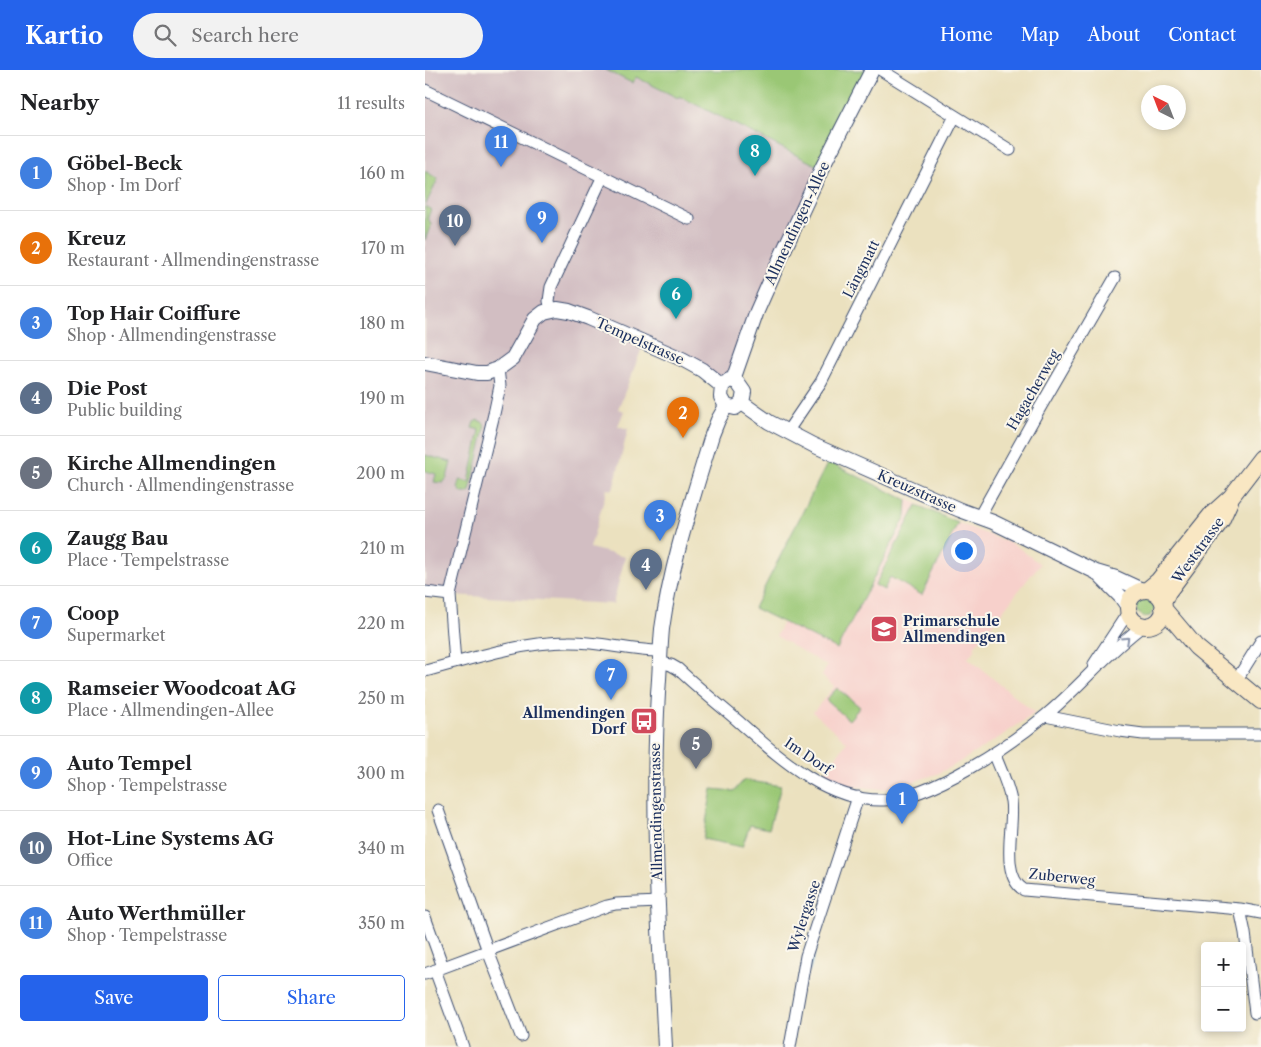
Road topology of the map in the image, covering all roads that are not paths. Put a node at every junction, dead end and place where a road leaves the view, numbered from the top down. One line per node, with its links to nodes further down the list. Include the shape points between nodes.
1 (872, 70): 12 (street, Allmendingen-Allee, via 784,250)
2 (881, 70): 4 (street)
3 (425, 90): 6 (street)
4 (955, 116): 5 (street); 15 (street, Längmatt, via 821,382)
5 (1011, 150)
6 (603, 178): 7 (street); 9 (street, via 551,287)
7 (689, 219)
8 (1115, 278): 18 (street, Hagacherweg)
9 (551, 310): 11 (street, via 535,319 513,358); 12 (street, Tempelstrasse, via 563,310 588,318 682,358)
10 (425, 363): 11 (street, via 473,372 487,373)
11 (498, 369): 22 (street, via 500,382 494,414)
12 (728, 383): 13 (street, Tempelstrasse, via 740,385 744,392); 14 (street, via 721,397)
13 (742, 403): 14 (street, via 735,408); 15 (street, Kreuzstrasse)
14 (726, 406): 28 (street, Allmendingenstrasse, via 712,435 679,550 664,616)
15 (787, 432): 18 (street, Kreuzstrasse)
16 (1261, 458): 17 (main road, Weststrasse)
17 (1231, 497): 20 (main road, Weststrasse, via 1211,515 1158,581); 23 (main road, Weststrasse, via 1221,521 1168,592)
18 (979, 517): 19 (street, Kreuzstrasse)
19 (1096, 572): 20 (street, Kreuzstrasse); 24 (street, Kreuzstrasse, via 1121,597)
20 (1144, 590): 23 (main road, via 1155,593); 24 (main road, via 1134,595)
21 (425, 592): 22 (street)
22 (451, 595): 29 (street)
23 (1163, 605): 25 (main road, via 1160,618); 27 (main road)
24 (1128, 609): 25 (main road, via 1134,621); 31 (street, Im Dorf)
25 (1147, 625): 27 (main road, via 1164,629); 31 (street, Im Dorf, one-way to 25)
26 (1261, 641): 32 (street)
27 (1196, 647): 32 (main road)
28 (660, 656): 29 (street, Im Dorf, via 585,642 557,642); 37 (street, Im Dorf, via 798,770 827,787); 39 (street, Allmendingenstrasse, via 655,765)
29 (455, 663): 30 (street, Im Dorf)
30 (425, 671)
31 (1083, 680): 34 (street, Im Dorf)
32 (1236, 681): 33 (main road)
33 (1261, 701)
34 (1045, 716): 35 (street, via 1143,734); 36 (street, Im Dorf)
35 (1261, 734)
36 (994, 753): 37 (street, Im Dorf, via 956,776 912,796 883,800); 40 (street, Zuberweg, via 1011,801 1009,852 1020,888 1032,892)
37 (857, 797): 49 (street, Wylergasse, via 806,956)
38 (438, 810): 43 (street)
39 (657, 902): 43 (street, via 607,906); 48 (street, Allmendingenstrasse)
40 (1240, 909): 41 (street, Zuberweg); 45 (street)
41 (1261, 913)
42 (425, 917): 44 (street)
43 (488, 951): 44 (street); 46 (street)
44 (434, 970): 47 (street)
45 (1255, 1013)
46 (521, 1036)
47 (463, 1047)
48 (665, 1047)
49 (790, 1047)

